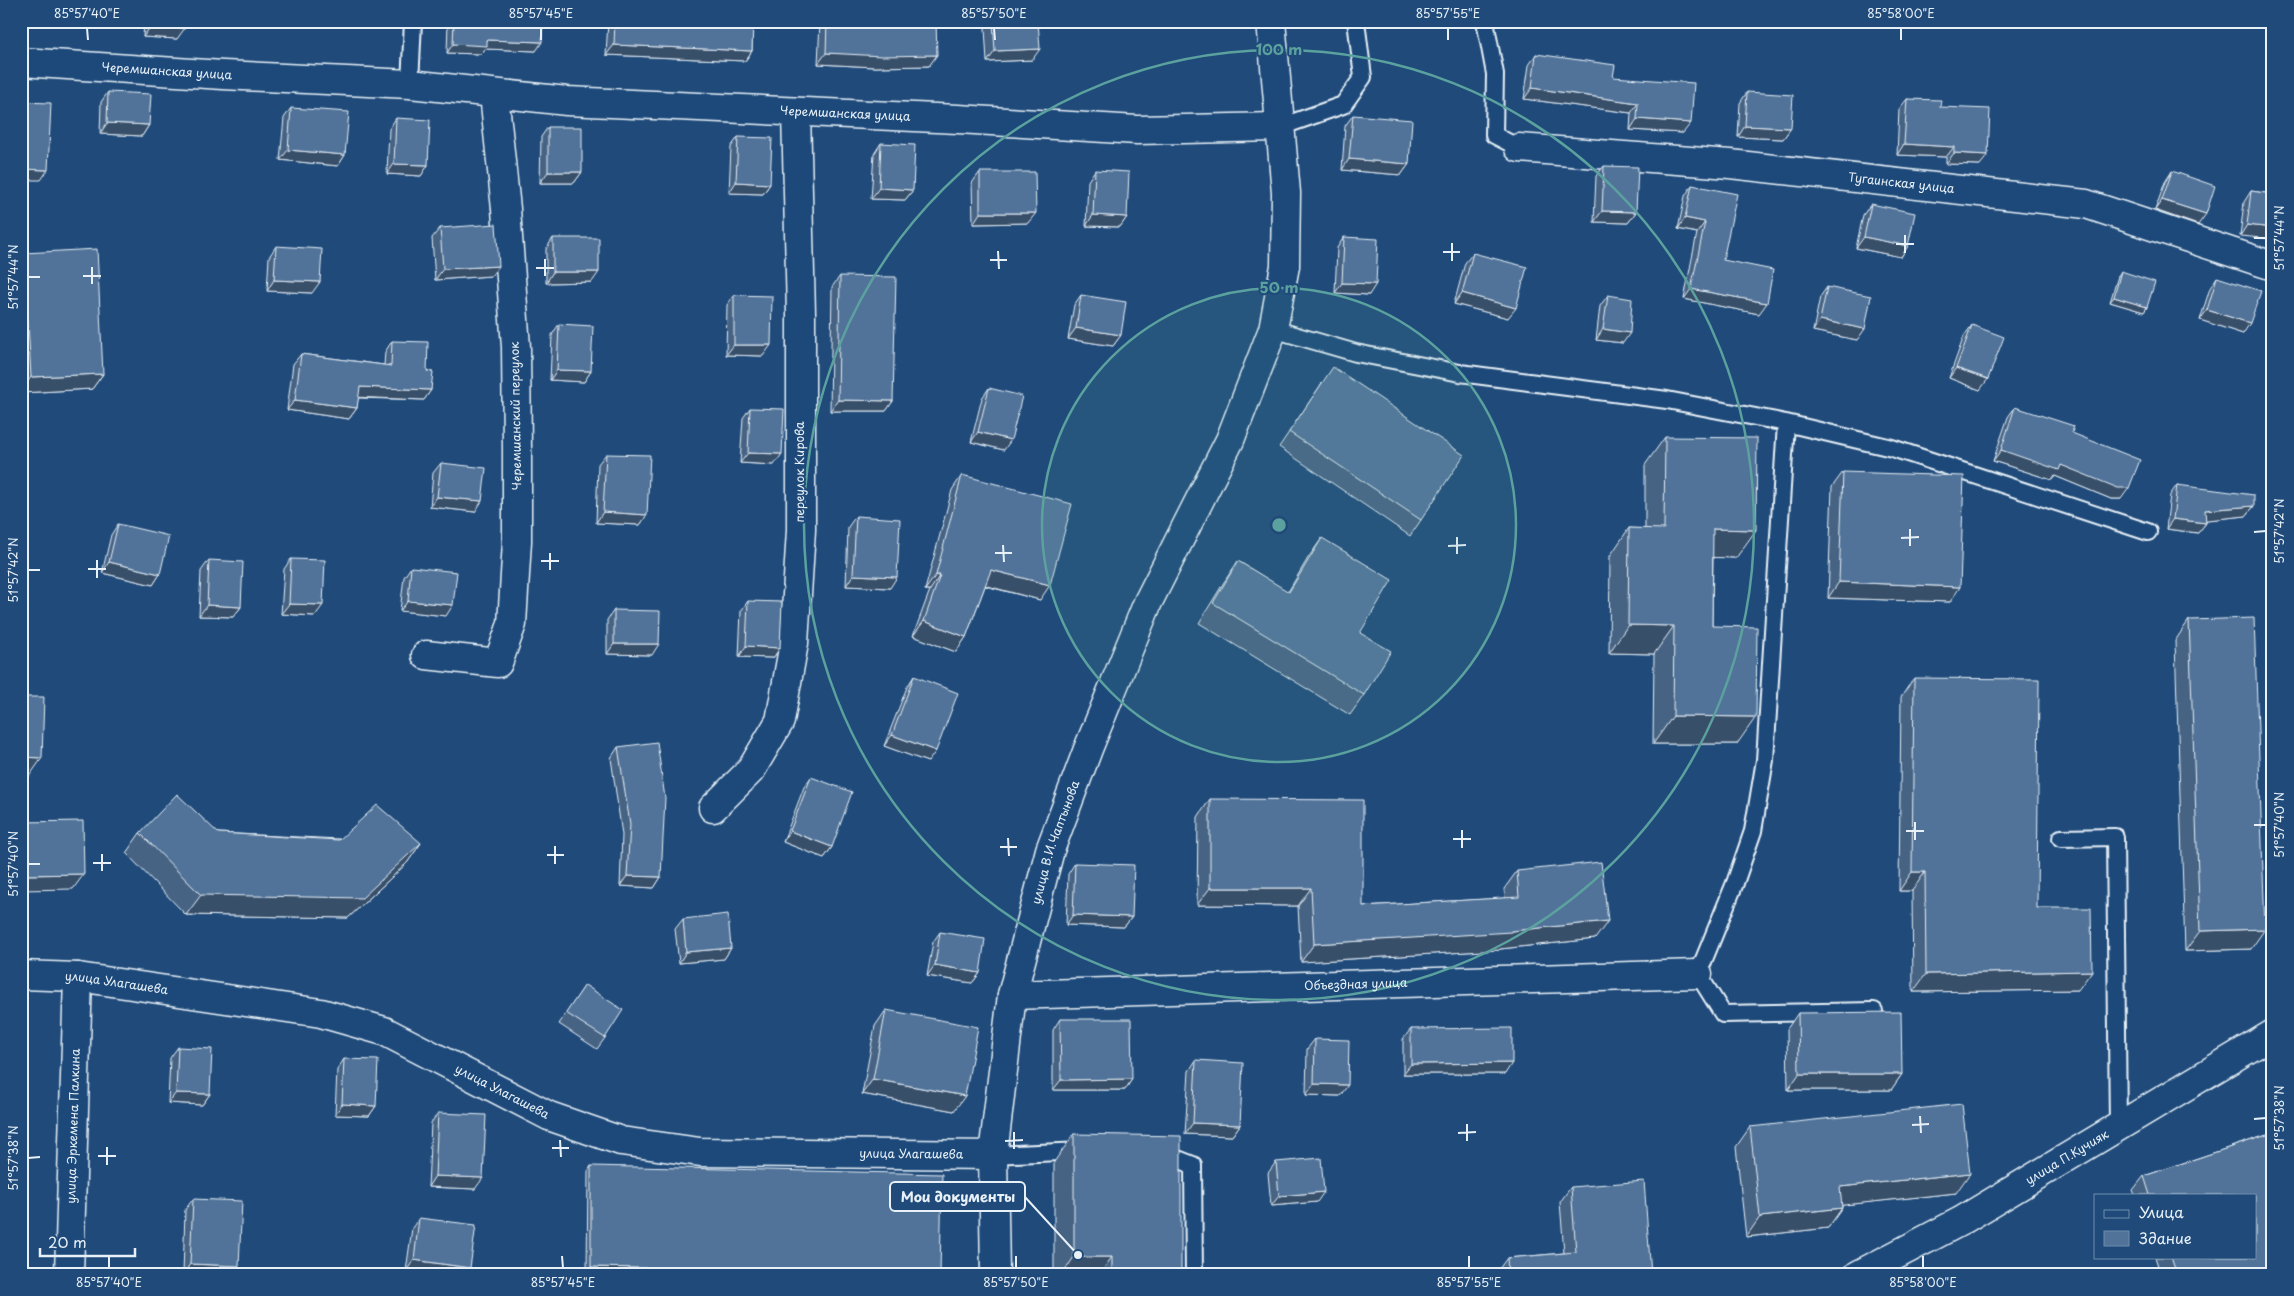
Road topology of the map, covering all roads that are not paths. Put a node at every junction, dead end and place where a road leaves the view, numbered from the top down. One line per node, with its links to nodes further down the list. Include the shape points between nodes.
1 (413, 21): 6 (lane)
2 (1272, 21): 9 (street, улица В.И.Чаптынова)
3 (1356, 21): 9 (lane, via 1364,76 1343,105)
4 (1485, 21): 10 (lane, via 1495,74 1494,135)
5 (21, 62): 6 (street, Черемшанская улица)
6 (410, 84): 7 (street, Черемшанская улица)
7 (494, 94): 8 (street, Черемшанская улица, via 567,101); 15 (street, Черемшанский переулок, via 516,347 517,541 512,624 498,663)
8 (796, 112): 9 (street, Черемшанская улица, via 958,118 1136,130); 16 (street, переулок Кирова, via 801,530 794,644 780,721 751,770)
9 (1280, 127): 12 (street, улица В.И.Чаптынова, via 1286,193 1285,266)
10 (1519, 148): 11 (street, Тугаинская улица, via 1730,164 2086,204)
11 (2273, 266)
12 (1273, 329): 13 (lane, via 1356,353 1460,373 1667,400); 21 (street, улица В.И.Чаптынова, via 1230,440 1148,602 1088,749 1050,850)
13 (1786, 423): 14 (lane, via 1892,448); 18 (lane, via 1765,760 1753,831)
14 (2148, 532)
15 (426, 655)
16 (713, 808)
17 (2061, 838): 24 (lane, via 2115,837)
18 (1698, 974): 21 (street, Объездная улица); 22 (lane, via 1723,1014)
19 (21, 976): 20 (street, улица Улагашева)
20 (78, 977): 27 (street, улица Улагашева, via 321,1013 384,1031 549,1116 621,1141 700,1152); 28 (street, улица Эркемена Палкина)
21 (1012, 995): 27 (street, улица В.И.Чаптынова)
22 (1874, 1012)
23 (2273, 1034): 24 (street, улица П.Кучияк)
24 (2118, 1127): 31 (street, улица П.Кучияк, via 1961,1221)
25 (1140, 1148): 30 (lane, via 1150,1148 1194,1165)
26 (1101, 1150): 27 (lane)
27 (993, 1155): 29 (street, улица В.И.Чаптынова)
28 (70, 1275)
29 (995, 1275)
30 (1194, 1275)
31 (1858, 1275)

